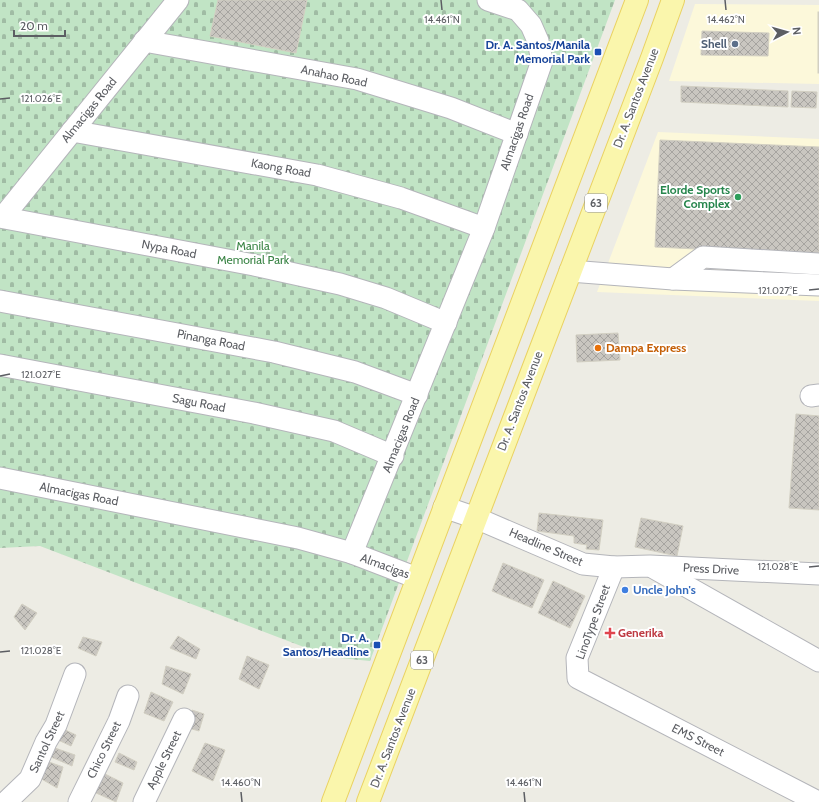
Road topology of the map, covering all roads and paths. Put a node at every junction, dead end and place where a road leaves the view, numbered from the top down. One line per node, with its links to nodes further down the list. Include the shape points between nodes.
1 (178, 0): 5 (street, Almacigas Road)
2 (488, 0): 7 (street, Almacigas Road, via 518,10 531,25 538,41 542,61)
3 (637, 0): 20 (main road)
4 (673, 0): 11 (main road, Dr. A. Santos Avenue / 63)
5 (144, 41): 6 (street, Almacigas Road); 7 (street, Anahao Road, via 357,79 451,108)
6 (72, 131): 8 (street, Almacigas Road); 9 (street, Kaong Road, via 317,175 401,198)
7 (517, 134): 9 (street, Almacigas Road)
8 (2, 217): 15 (street, Nypa Road, via 340,284 386,298)
9 (484, 228): 15 (street, Almacigas Road)
10 (819, 264): 12 (street, via 703,257)
11 (570, 271): 12 (street); 21 (main road, Dr. A. Santos Avenue / 63)
12 (672, 279): 13 (street)
13 (819, 285)
14 (0, 301): 17 (street, Pinanga Road, via 274,352 355,372)
15 (446, 323): 17 (street, Almacigas Road)
16 (0, 365): 18 (street, Sagu Road, via 334,431)
17 (417, 395): 18 (street, Almacigas Road)
18 (393, 456): 22 (street, Almacigas Road)
19 (0, 478): 22 (street, Almacigas Road, via 298,538)
20 (444, 507): 21 (street, Headline Street); 26 (main road)
21 (476, 518): 24 (street, Headline Street, via 583,564); 38 (main road, Dr. A. Santos Avenue / 63)
22 (352, 554): 26 (street, Almacigas)
23 (650, 566): 24 (street, Headline Street); 25 (street, Press Drive); 27 (street)
24 (614, 567): 29 (street, LinoType Street, via 577,658)
25 (819, 574)
26 (417, 578): 37 (main road)
27 (819, 661)
28 (75, 674): 34 (street, Santol Street, via 56,725 30,779)
29 (578, 678): 39 (street, EMS Street)
30 (128, 696): 35 (street, Chico Street, via 119,721)
31 (184, 719): 36 (street, Apple Street)
32 (0, 800): 33 (street)
33 (3, 802)
34 (6, 802)
35 (79, 802)
36 (144, 802)
37 (333, 802)
38 (368, 802)
39 (818, 802)

